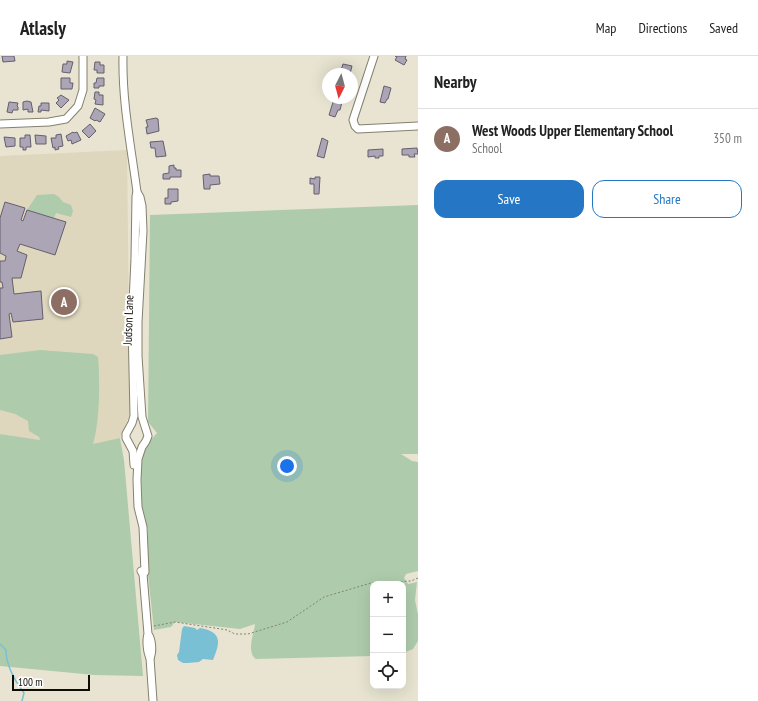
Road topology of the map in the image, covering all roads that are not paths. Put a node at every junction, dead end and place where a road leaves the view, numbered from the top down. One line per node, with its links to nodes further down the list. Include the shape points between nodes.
1 (83, 56): 4 (street, via 83,90 78,106 66,119)
2 (122, 56): 6 (street, Judson Lane, via 123,97)
3 (374, 56): 5 (street, via 354,120 355,126 358,129)
4 (0, 124)
5 (418, 126)
6 (137, 192): 7 (street, Judson Lane, via 132,324 134,416 126,434); 8 (street, Judson Lane, via 142,206 143,231 138,356 142,417 148,436)
7 (131, 446): 8 (street); 9 (street, Judson Lane)
8 (142, 447): 9 (street, Judson Lane, via 138,459 137,480 138,507 143,527)
9 (143, 574): 10 (street, Judson Lane)
10 (153, 701)

